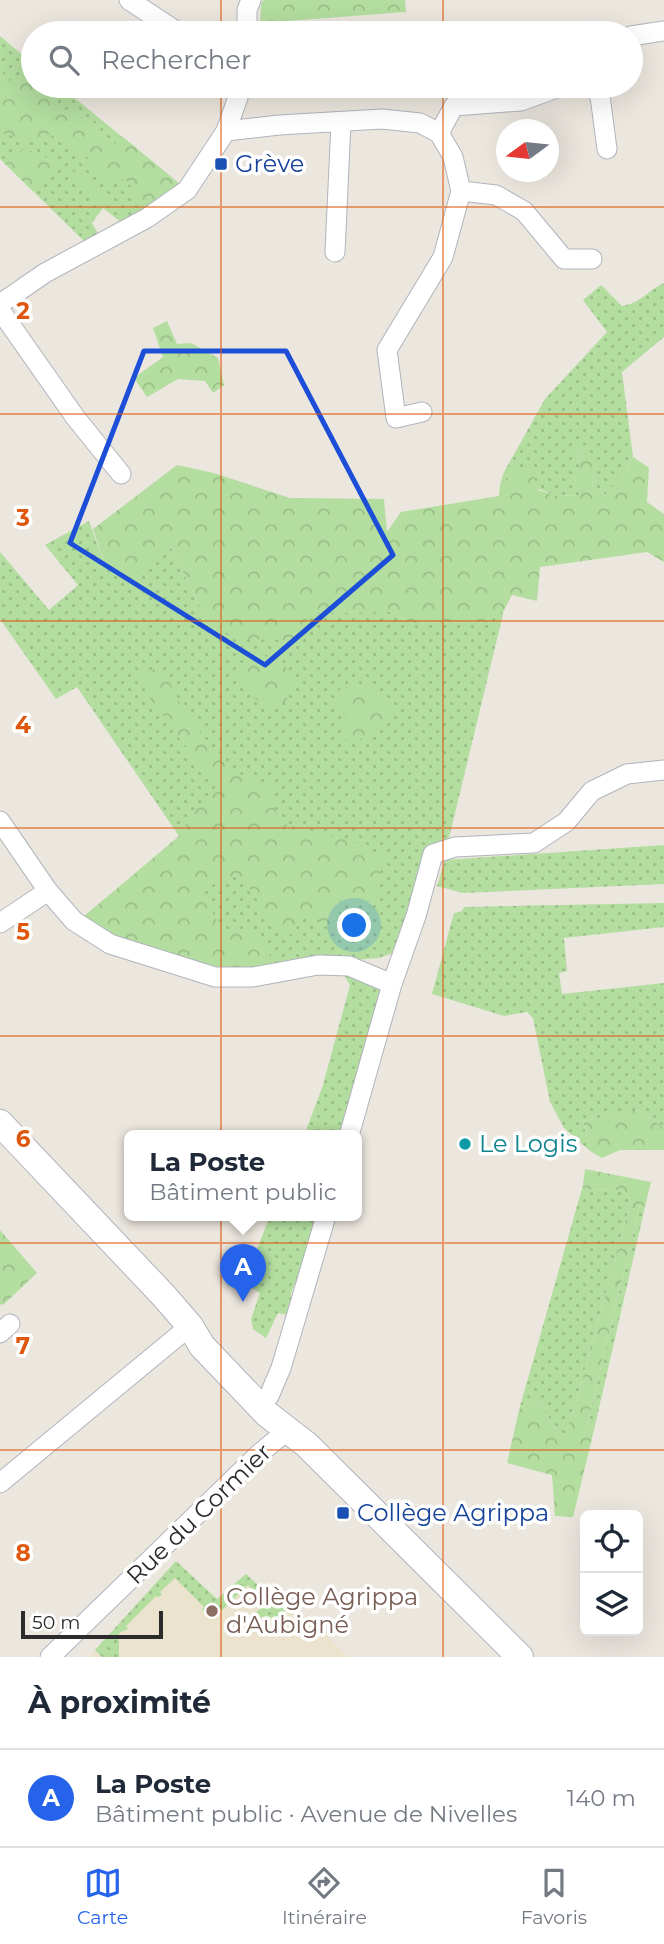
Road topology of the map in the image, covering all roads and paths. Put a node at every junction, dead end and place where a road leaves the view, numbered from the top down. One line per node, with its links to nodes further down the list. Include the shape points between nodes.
1 (129, 0): 3 (street)
2 (251, 0): 4 (street)
3 (161, 21)
4 (247, 21)
5 (664, 31): 6 (street)
6 (643, 34)
7 (238, 98): 11 (street)
8 (529, 98): 12 (street, via 454,106)
9 (600, 98): 13 (street)
10 (341, 122): 11 (street); 12 (street, via 420,123); 15 (street)
11 (226, 131): 17 (street, via 187,190)
12 (439, 133): 14 (street, via 453,157)
13 (607, 149)
14 (461, 191): 16 (street, via 496,195 524,211 564,259); 19 (street, via 443,257 387,350 396,418)
15 (335, 252)
16 (592, 259)
17 (0, 304)
18 (0, 310): 20 (street)
19 (422, 412)
20 (121, 474)
21 (664, 770): 25 (street, via 627,774 592,791 566,822 534,843 455,847 433,854)
22 (0, 821): 23 (street)
23 (48, 891): 24 (street); 25 (street, via 74,921 110,944 215,977 253,977 318,965 349,966)
24 (0, 923)
25 (392, 984): 27 (street)
26 (0, 1123): 29 (main road)
27 (351, 1130)
28 (325, 1221): 30 (street)
29 (190, 1326): 30 (main road, via 211,1334); 31 (main road, via 202,1346 267,1414); 32 (street)
30 (269, 1395): 31 (main road, via 282,1409)
31 (289, 1429): 33 (street, Rue du Cormier); 34 (main road)
32 (0, 1483)
33 (50, 1657)
34 (520, 1657)

